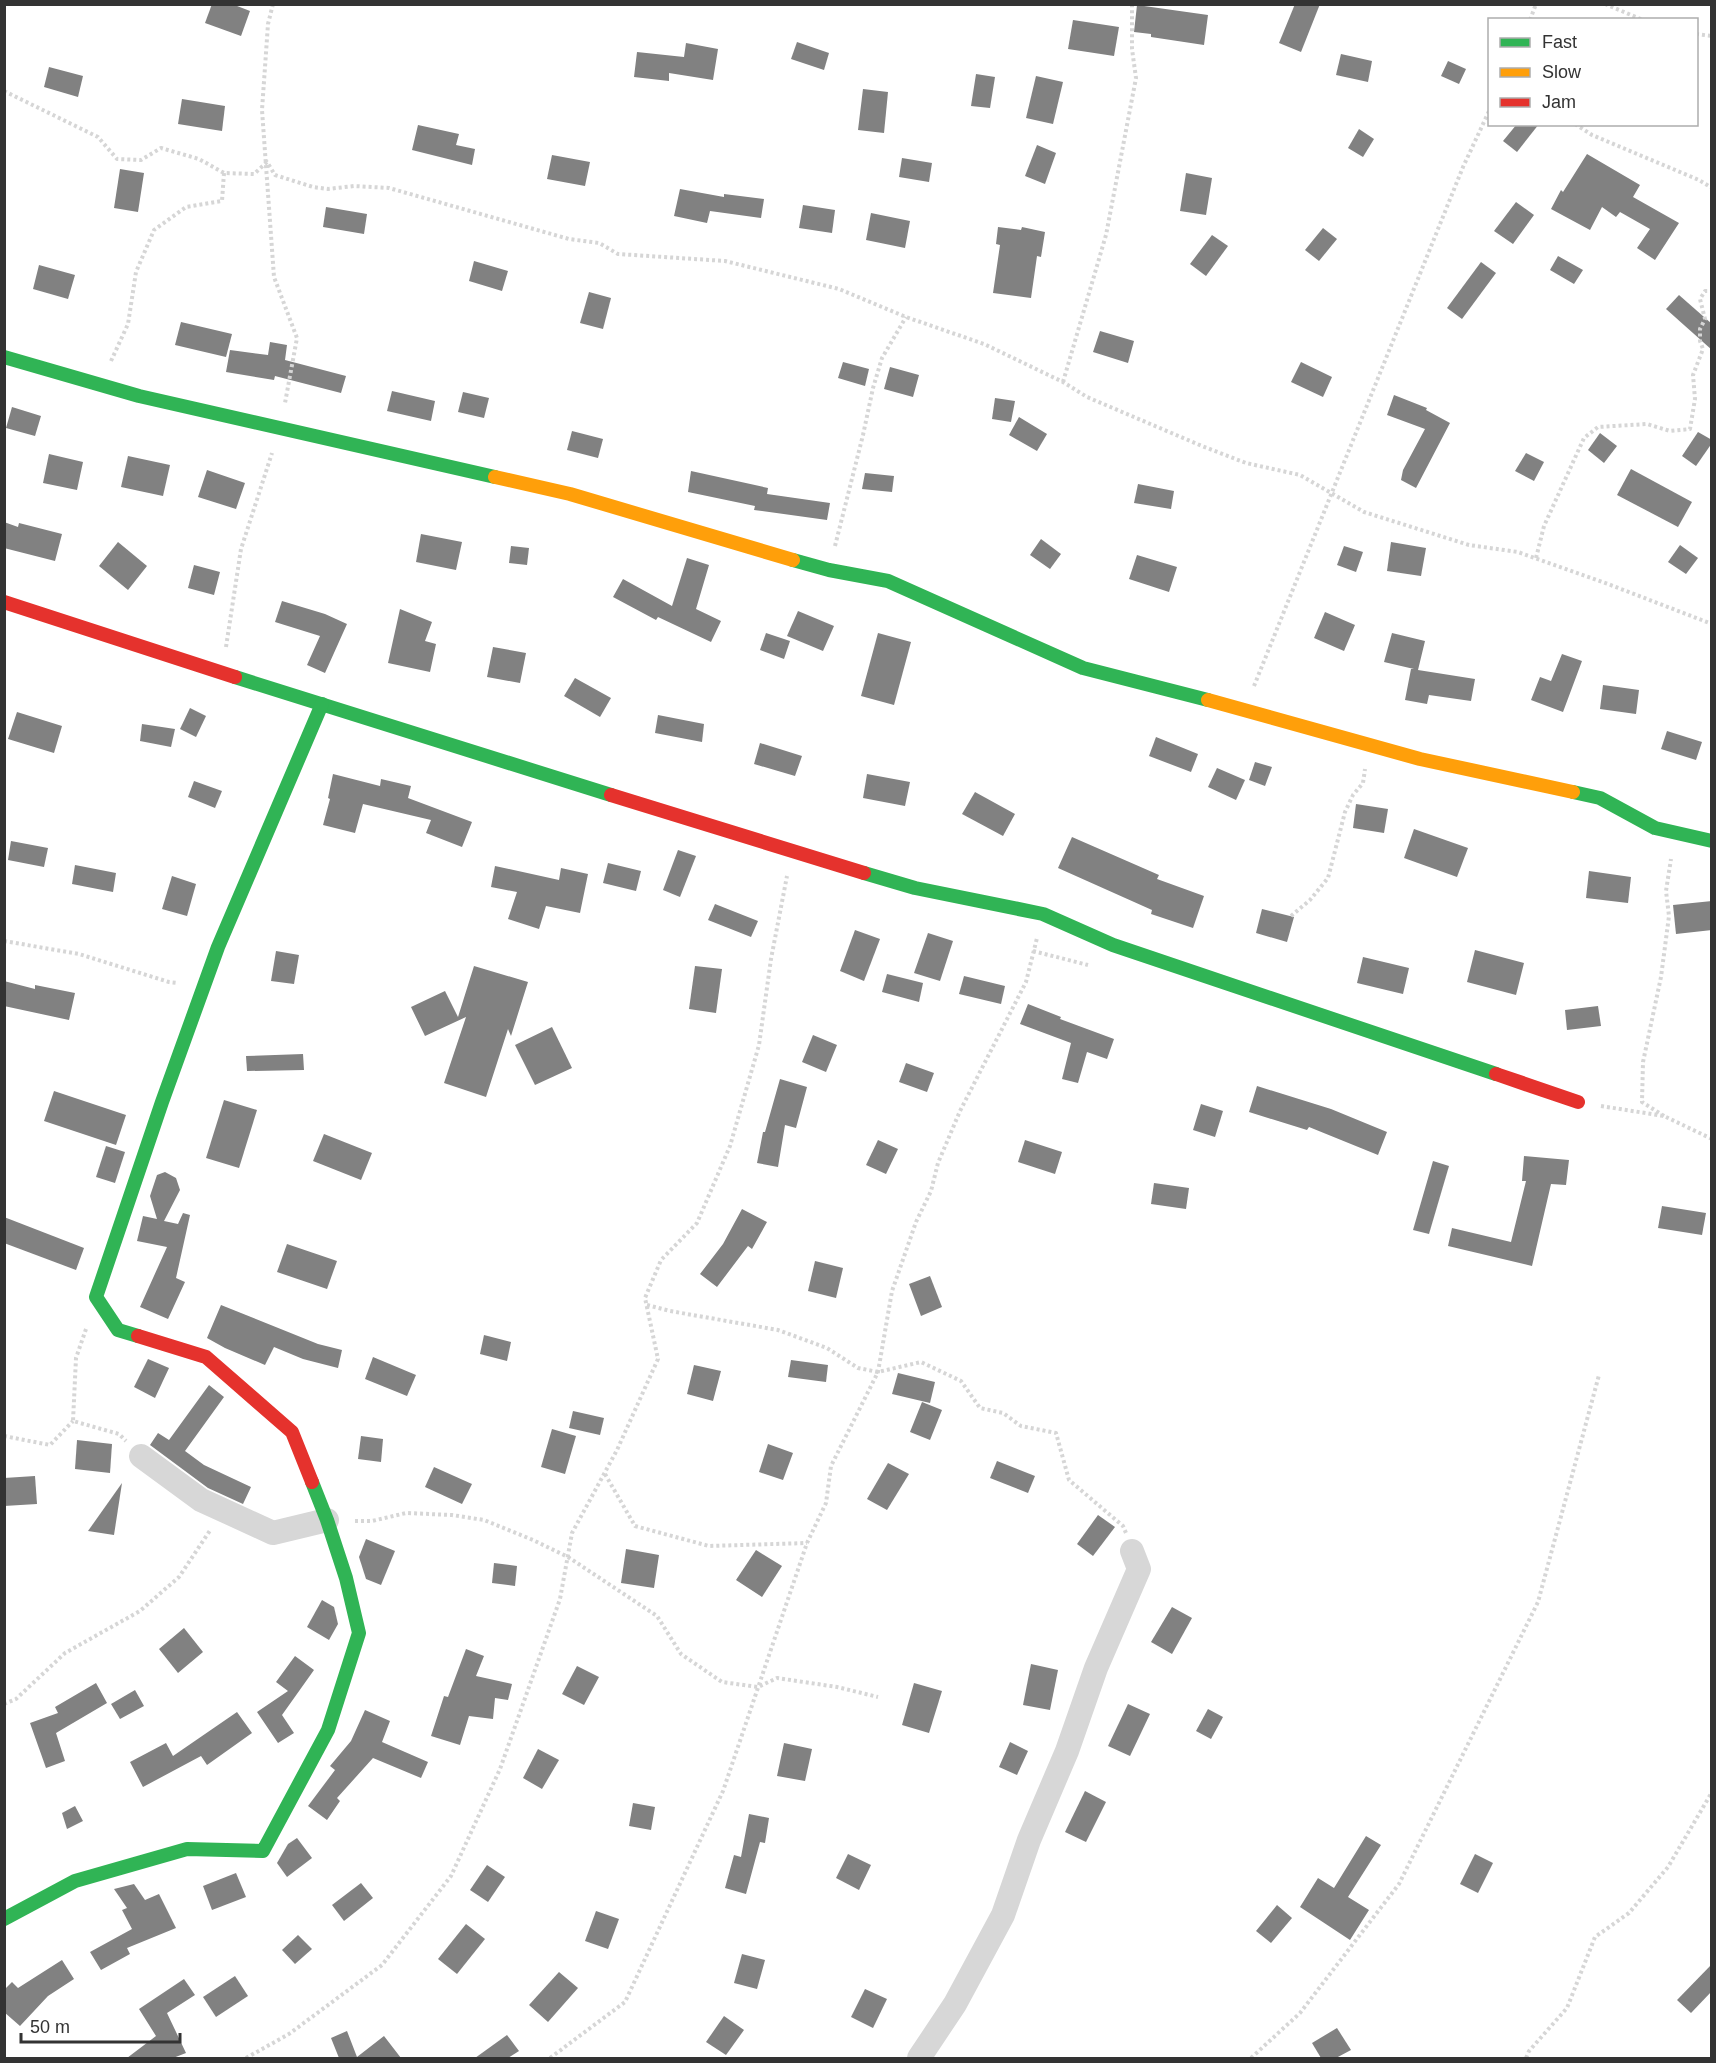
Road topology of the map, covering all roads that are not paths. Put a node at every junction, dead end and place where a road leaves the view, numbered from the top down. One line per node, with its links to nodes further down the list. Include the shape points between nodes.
1 (4, 357): 4 (street, via 139,396 570,494 829,570 888,582 1083,668 1420,759 1600,798 1655,828)
2 (4, 603): 3 (street)
3 (322, 704): 5 (street, via 915,888 1043,914 1113,945); 7 (street, via 218,946 96,1297 118,1330 206,1357 292,1432)
4 (1712, 841)
5 (1578, 1102)
6 (141, 1456): 7 (street, via 201,1500 273,1533)
7 (327, 1520): 9 (street, via 359,1633 328,1730 263,1851 187,1849 75,1881)
8 (1132, 1551): 10 (street, via 1138,1569 1096,1668 1003,1915 955,2004)
9 (4, 1919)
10 (919, 2058)

